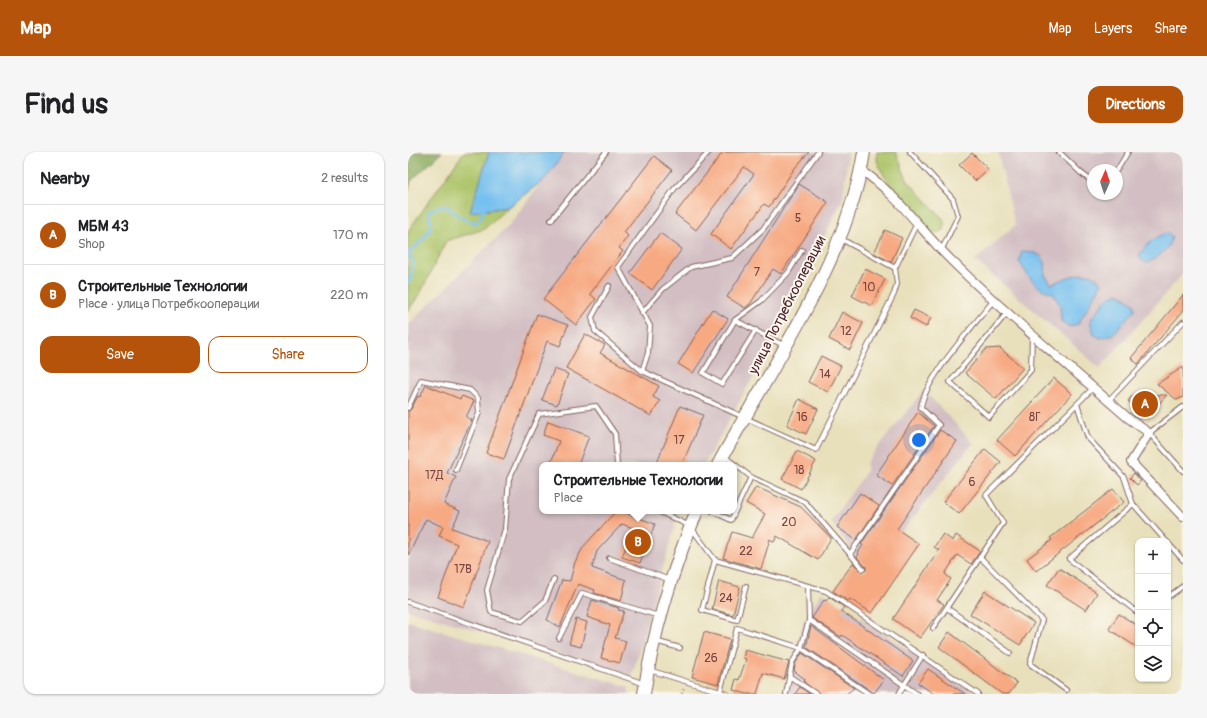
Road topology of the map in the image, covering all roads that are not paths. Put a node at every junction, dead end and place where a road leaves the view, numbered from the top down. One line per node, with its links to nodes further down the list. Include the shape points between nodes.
1 (606, 152): 11 (lane)
2 (709, 152): 19 (lane, via 675,188 618,267)
3 (818, 152): 19 (lane, via 763,228 732,258 691,267 663,289)
4 (864, 152): 9 (main road, улица Потребкооперации)
5 (910, 152): 15 (lane, via 953,199 958,216)
6 (1059, 152): 10 (lane)
7 (1128, 152): 8 (lane)
8 (1121, 164)
9 (861, 170): 12 (street, via 889,190); 13 (main road, улица Потребкооперации)
10 (1087, 178)
11 (551, 220)
12 (917, 223): 15 (street); 16 (lane)
13 (839, 238): 16 (lane); 25 (main road, улица Потребкооперации)
14 (802, 250): 21 (lane, via 788,273 761,300)
15 (941, 251): 18 (street)
16 (895, 268): 32 (lane, via 897,284 894,294 816,450)
17 (609, 286): 26 (lane, via 592,317 595,331)
18 (993, 301): 20 (street); 50 (lane, via 934,377 922,399 921,408 940,425)
19 (642, 313): 26 (lane, via 650,326 648,352)
20 (1006, 314): 24 (street); 24 (lane, via 950,382 990,417 1032,370)
21 (735, 320): 23 (lane); 23 (lane, via 703,373 722,384)
22 (1183, 322): 28 (lane)
23 (756, 330): 25 (lane)
24 (1032, 334): 27 (street)
25 (785, 346): 32 (main road, улица Потребкооперации)
26 (642, 371): 32 (lane)
27 (1093, 388): 28 (street); 29 (lane)
28 (1108, 401): 33 (street)
29 (1077, 404): 40 (lane, via 1088,438 1124,476); 51 (lane, via 986,495 1003,523)
30 (1183, 407): 33 (lane)
31 (408, 408): 37 (lane, via 421,380 470,390 478,398 478,413)
32 (744, 418): 34 (main road, улица Потребкооперации)
33 (1149, 433): 38 (lane); 46 (street, via 1131,462)
34 (721, 460)
35 (617, 462): 56 (lane, via 615,434 596,406 539,414 509,479 505,529 487,590 491,612 522,621 545,601)
36 (737, 469): 39 (lane)
37 (456, 470)
38 (1183, 471)
39 (751, 477): 41 (lane); 50 (lane, via 805,502)
40 (1133, 504): 48 (lane); 64 (lane, via 1069,559)
41 (737, 507)
42 (664, 514): 47 (lane)
43 (695, 514): 47 (main road)
44 (718, 514): 45 (lane, via 731,520)
45 (734, 514)
46 (1183, 517)
47 (690, 526): 53 (lane); 57 (main road)
48 (1163, 538)
49 (1171, 546): 54 (lane)
50 (850, 554): 55 (lane)
51 (980, 557): 63 (lane); 78 (lane, via 1042,620 1030,664)
52 (609, 558): 57 (lane)
53 (716, 560): 58 (lane, via 702,610 737,620); 59 (lane)
54 (1183, 560)
55 (863, 569)
56 (554, 579)
57 (672, 580): 65 (main road)
58 (746, 586)
59 (808, 586): 66 (lane); 73 (lane, via 826,590)
60 (1183, 586): 61 (lane)
61 (1171, 595)
62 (408, 602): 77 (lane)
63 (947, 608): 67 (lane); 72 (lane)
64 (1135, 611)
65 (662, 617): 68 (lane, via 582,593); 69 (main road)
66 (809, 620): 71 (lane); 76 (lane)
67 (933, 628)
68 (559, 638)
69 (655, 641): 70 (lane); 74 (main road)
70 (680, 648)
71 (800, 648): 75 (lane); 79 (lane, via 738,628); 83 (lane)
72 (1010, 653)
73 (923, 656): 76 (lane); 86 (lane)
74 (648, 670): 77 (main road); 79 (lane)
75 (789, 676): 81 (lane); 82 (lane)
76 (904, 685): 84 (lane); 85 (lane)
77 (645, 689)
78 (1066, 690)
79 (720, 692): 80 (lane)
80 (727, 694)
81 (786, 694)
82 (816, 694)
83 (869, 694)
84 (899, 694)
85 (917, 694)
86 (978, 694)

